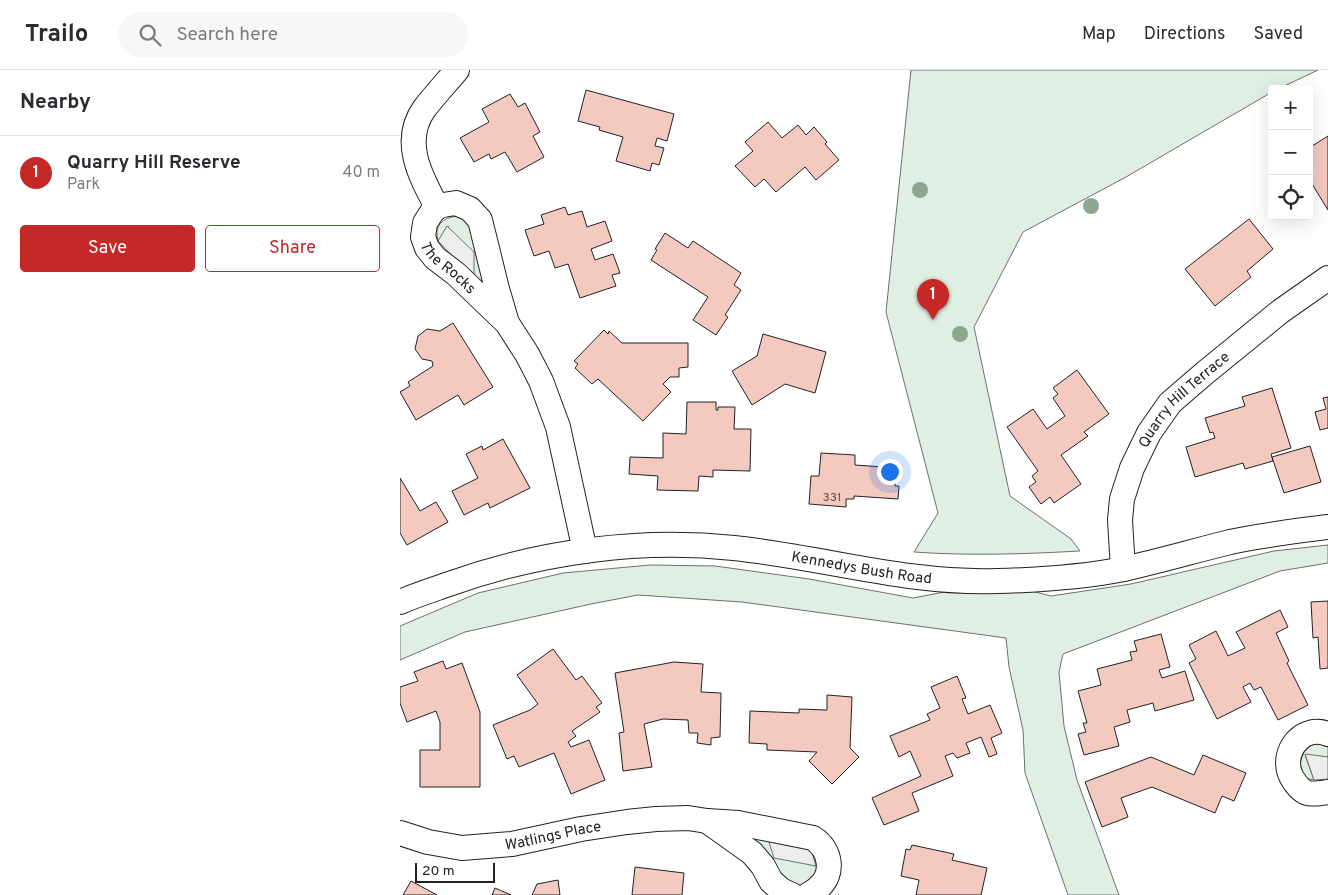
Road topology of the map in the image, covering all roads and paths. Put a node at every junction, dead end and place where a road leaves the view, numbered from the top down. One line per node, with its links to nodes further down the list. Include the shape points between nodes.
1 (456, 70): 2 (street, via 423,111 416,126 415,160)
2 (437, 207): 4 (street, The Rocks, via 425,223 423,238 427,248); 4 (street, The Rocks, via 456,203 470,209 480,220)
3 (1328, 278): 7 (street, Quarry Hill Terrace, via 1281,311 1170,403 1149,433 1122,499)
4 (507, 323): 6 (street, The Rocks, via 542,381 550,403)
5 (1328, 526): 7 (street, Kennedys Bush Road, via 1233,542)
6 (585, 551): 7 (street, Kennedys Bush Road, via 648,546 733,548 873,571 959,581 1046,579); 8 (street, Kennedys Bush Road, via 474,575)
7 (1123, 569)
8 (400, 602)
9 (1328, 734): 10 (street, via 1314,731 1303,735 1289,753 1287,762 1290,776 1305,793)
10 (1328, 792)
11 (706, 821): 12 (street, Watlings Place, via 656,818 581,829 512,844 462,848); 13 (street, Watlings Place, via 752,853 771,881); 14 (street, Watlings Place, via 738,823 814,838 827,853 829,864 827,878)
12 (400, 833)
13 (792, 895)
14 (808, 895)

